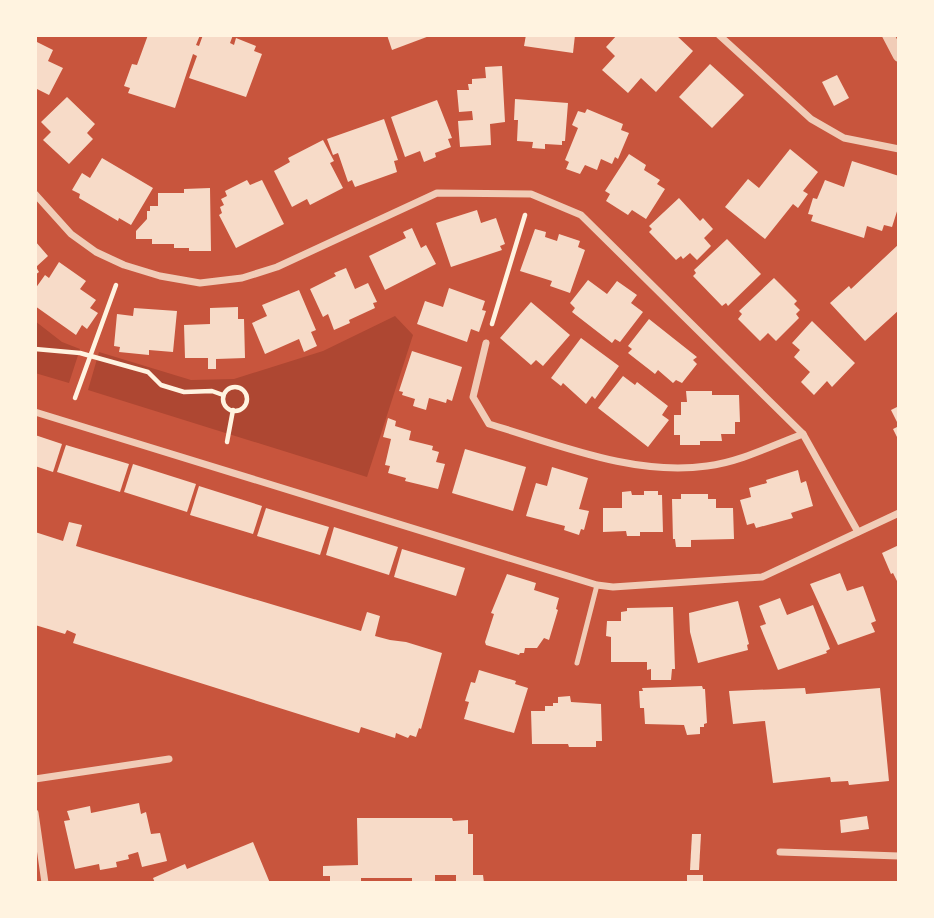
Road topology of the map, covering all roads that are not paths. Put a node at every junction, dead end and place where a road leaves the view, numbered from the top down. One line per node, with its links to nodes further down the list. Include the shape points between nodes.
1 (719, 35): 4 (street, via 811,119 844,138)
2 (888, 35): 3 (street)
3 (899, 56)
4 (899, 149)
5 (35, 194): 8 (street, via 71,234 96,252 160,276 200,283 242,278 277,267 438,193 531,194 582,215)
6 (486, 343): 8 (street, via 473,397 489,425 631,466 709,466)
7 (35, 412): 11 (street)
8 (803, 434): 10 (street)
9 (899, 513): 10 (street)
10 (858, 531): 11 (street, via 762,577)
11 (597, 585): 12 (lane)
12 (578, 663)
13 (169, 758): 14 (street)
14 (35, 779)
15 (35, 813): 18 (street)
16 (780, 852): 17 (street)
17 (899, 856)
18 (45, 883)

